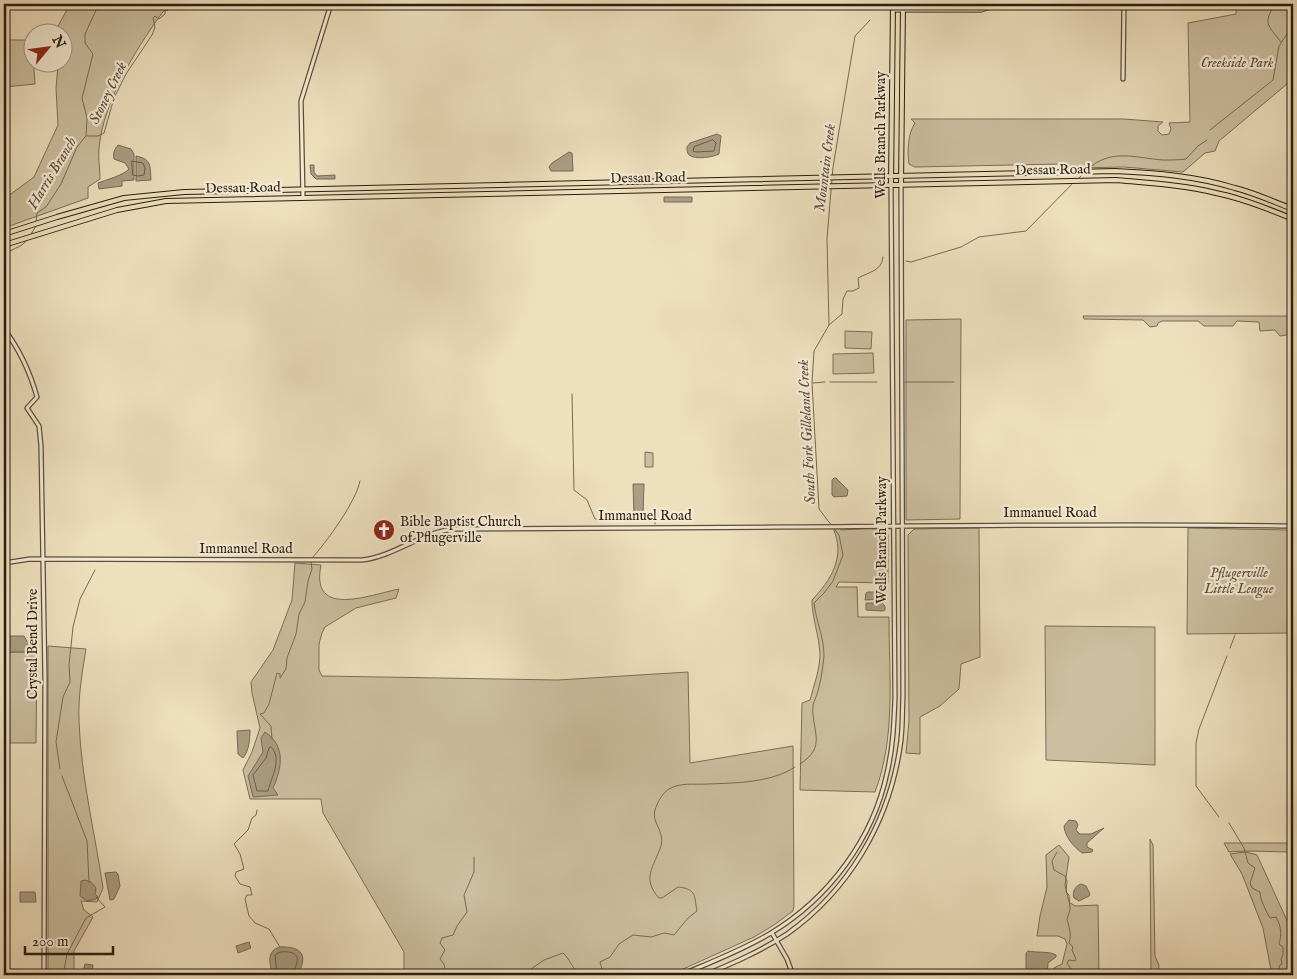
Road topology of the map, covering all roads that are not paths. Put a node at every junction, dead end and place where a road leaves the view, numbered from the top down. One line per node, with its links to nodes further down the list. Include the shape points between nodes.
1 (331, 4): 17 (street, via 301,101)
2 (893, 4): 6 (main road, Wells Branch Parkway)
3 (903, 4): 7 (main road, Wells Branch Parkway)
4 (998, 4): 7 (street, via 981,10)
5 (1124, 4): 8 (street)
6 (893, 10): 7 (street); 9 (main road, Wells Branch Parkway)
7 (903, 10): 10 (main road, Wells Branch Parkway)
8 (1123, 79)
9 (892, 123): 10 (main road); 12 (main road, Wells Branch Parkway)
10 (902, 123): 13 (main road, Wells Branch Parkway)
11 (1116, 171): 13 (main road, Dessau Road); 14 (main road); 19 (main road, Dessau Road, via 1182,176 1215,183)
12 (892, 176): 13 (main road, Dessau Road); 15 (main road, Wells Branch Parkway); 17 (main road, Dessau Road)
13 (901, 176): 16 (main road, Wells Branch Parkway)
14 (1116, 180): 16 (main road, Dessau Road); 20 (main road, Dessau Road, via 1218,193)
15 (891, 185): 16 (main road, Dessau Road); 18 (main road, Dessau Road); 22 (street, Wells Branch Parkway)
16 (901, 185): 23 (street, Wells Branch Parkway)
17 (303, 188): 18 (street); 21 (main road, Dessau Road, via 132,197)
18 (303, 197): 24 (main road, Dessau Road, via 166,201 118,210)
19 (1293, 209)
20 (1293, 219)
21 (4, 234)
22 (892, 238): 23 (street); 25 (street, Wells Branch Parkway)
23 (901, 238): 26 (street, Wells Branch Parkway)
24 (4, 245)
25 (892, 315): 26 (street); 28 (street, Wells Branch Parkway)
26 (901, 315): 29 (street, Wells Branch Parkway)
27 (4, 329): 33 (street, Crystal Bend Drive, via 27,365 37,398 27,408 36,419 40,434)
28 (892, 382): 29 (street); 30 (street, Wells Branch Parkway)
29 (901, 382): 31 (street, Wells Branch Parkway)
30 (892, 525): 31 (street, Immanuel Road); 33 (street, Immanuel Road, via 456,529 432,533 377,558 350,561); 35 (street, Wells Branch Parkway, via 894,731 887,774 870,822 842,870 812,903)
31 (901, 525): 32 (street, Immanuel Road); 36 (street, Wells Branch Parkway, via 902,734 890,794 870,839 848,875 817,909)
32 (1293, 526)
33 (44, 559): 34 (street, Immanuel Road); 37 (street, Crystal Bend Drive)
34 (4, 563)
35 (772, 933): 36 (street); 38 (street, Wells Branch Parkway)
36 (777, 940): 39 (street, Wells Branch Parkway); 40 (street)
37 (44, 975)
38 (682, 975)
39 (705, 975)
40 (793, 975)

